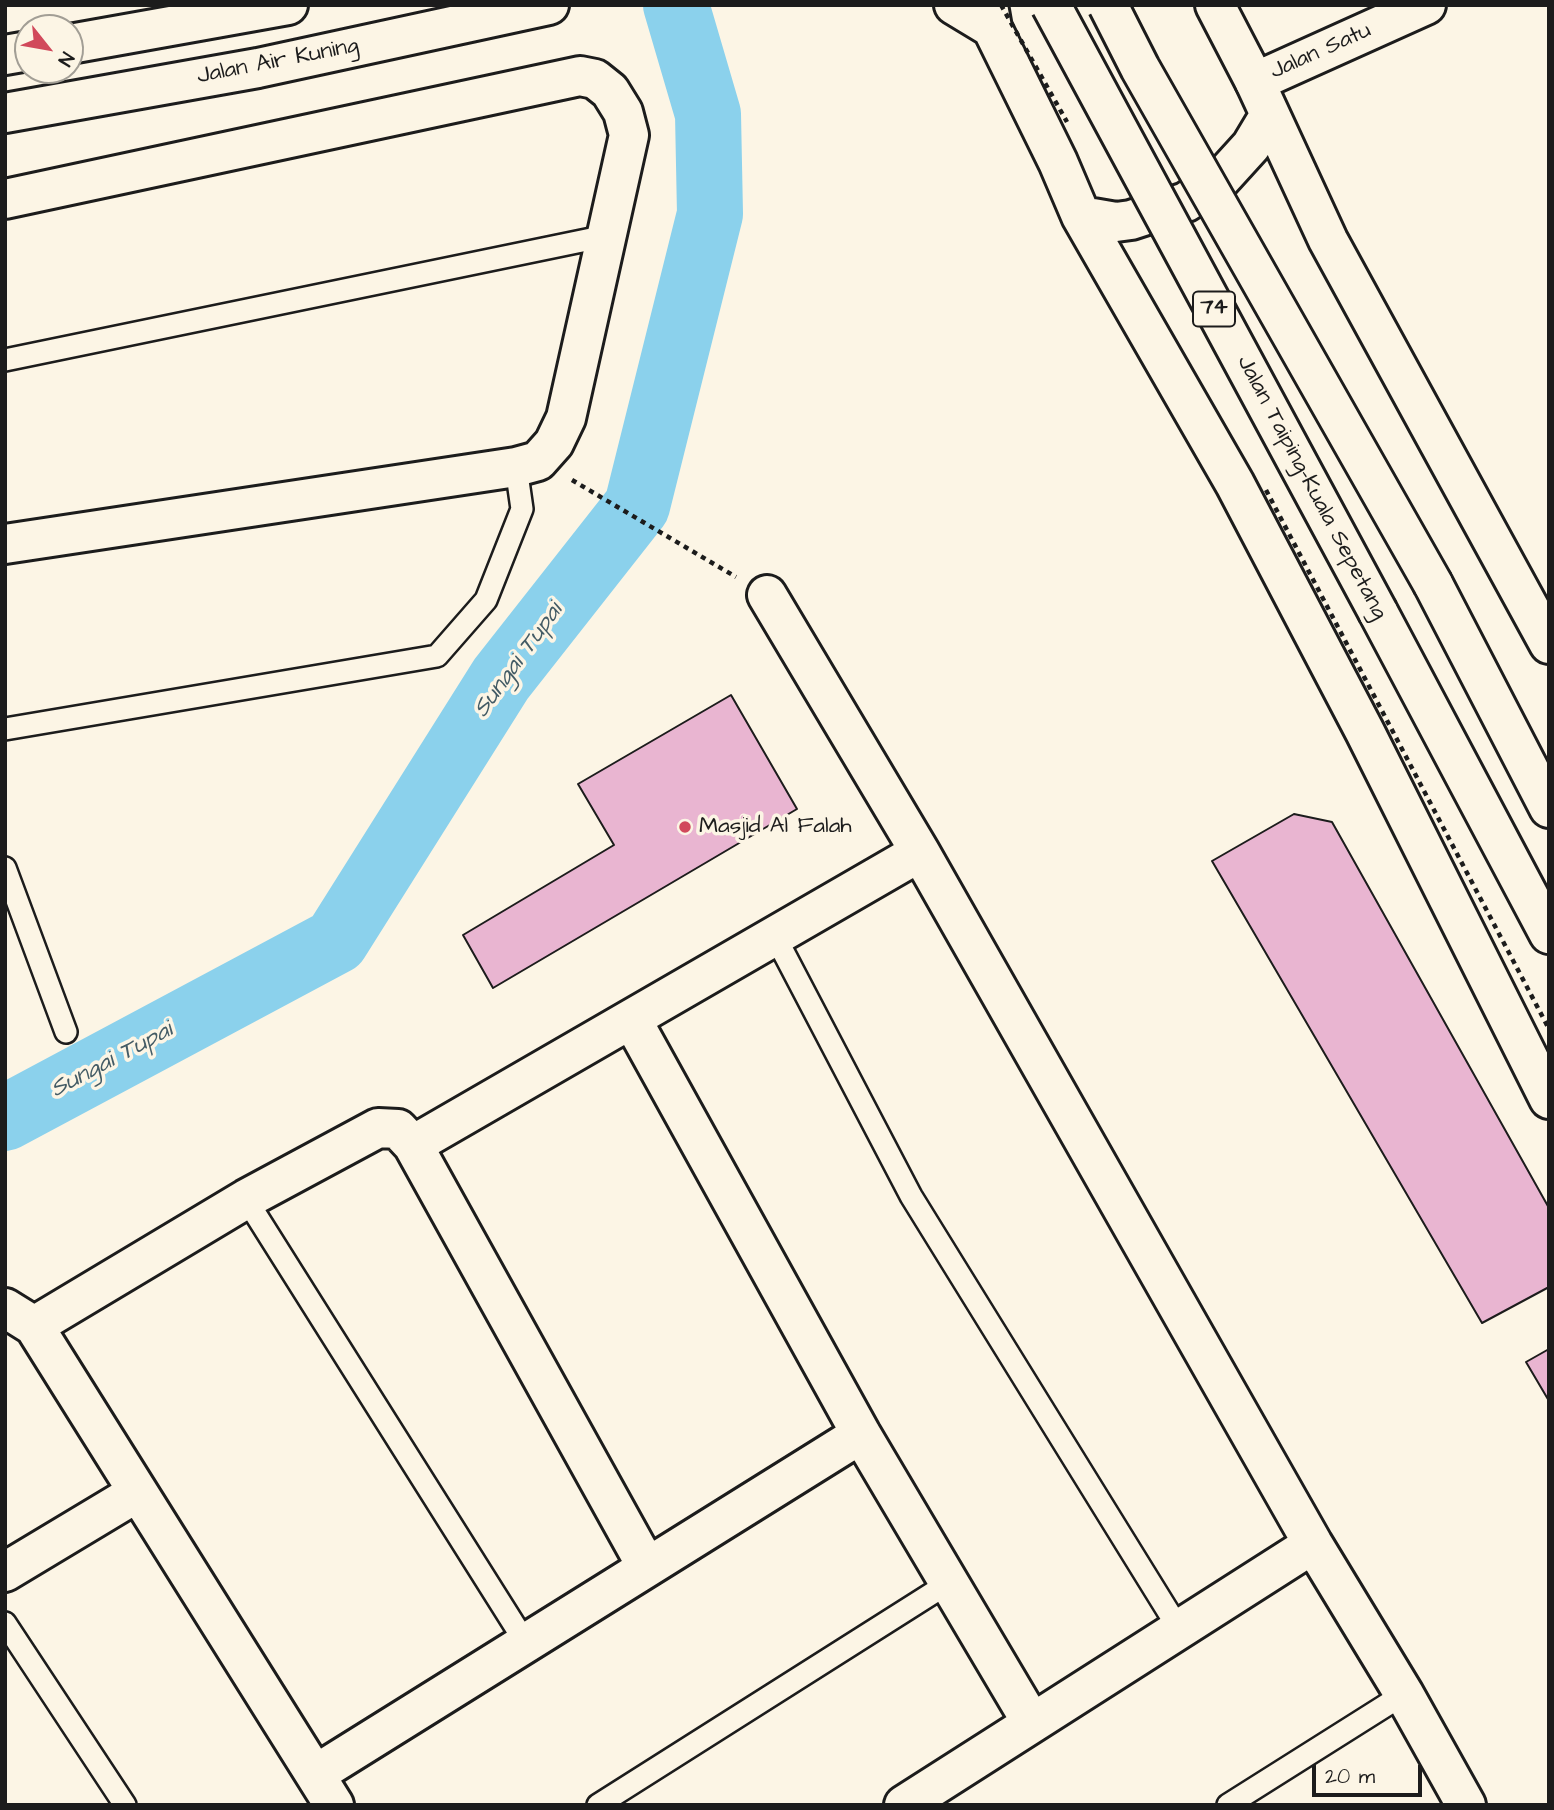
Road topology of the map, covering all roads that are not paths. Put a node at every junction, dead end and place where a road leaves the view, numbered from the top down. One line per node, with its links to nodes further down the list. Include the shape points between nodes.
1 (288, 5): 9 (street)
2 (549, 5): 11 (street, Jalan Air Kuning, via 258,68)
3 (954, 5): 8 (street)
4 (1051, 5): 24 (street, Jalan Taiping-Kuala Sepetang / 74, bridge)
5 (1108, 5): 21 (street, 74, bridge, via 1433,584)
6 (1215, 5): 10 (street)
7 (1426, 5): 10 (street, Jalan Satu)
8 (994, 13): 13 (street)
9 (84, 41)
10 (1262, 99): 13 (street, via 1251,146 1221,179 1186,202 1131,220); 19 (street, via 1328,240)
11 (5, 113)
12 (5, 199): 14 (street, via 580,76 595,79 610,91 623,112 629,135)
13 (1081, 216): 28 (street, via 1235,484)
14 (606, 236): 15 (lane); 16 (street, via 566,418 554,443)
15 (5, 360)
16 (527, 464): 17 (street); 20 (lane, via 522,509 486,600 437,656)
17 (5, 544)
18 (767, 595): 22 (street)
19 (1549, 643)
20 (5, 729)
21 (1549, 808)
22 (920, 852): 25 (street); 34 (street)
23 (5, 868): 27 (lane)
24 (1549, 934)
25 (776, 938): 26 (street); 39 (lane, via 911,1196)
26 (632, 1020): 29 (street); 32 (street)
27 (66, 1032)
28 (1549, 1099)
29 (412, 1145): 30 (street, via 398,1129 378,1128); 35 (street)
30 (246, 1199): 31 (street); 40 (lane)
31 (20, 1317): 33 (street)
32 (861, 1434): 35 (street); 37 (street)
33 (138, 1492): 36 (street); 43 (street)
34 (1313, 1544): 39 (street); 41 (street)
35 (647, 1567): 40 (street)
36 (5, 1572)
37 (947, 1584): 42 (street); 45 (lane)
38 (5, 1623): 44 (lane)
39 (1179, 1629): 42 (street)
40 (527, 1645): 43 (street)
41 (1404, 1694): 47 (lane); 48 (street)
42 (1032, 1723): 46 (street)
43 (325, 1789)
44 (125, 1805)
45 (598, 1805)
46 (904, 1805)
47 (1228, 1805)
48 (1466, 1805)

